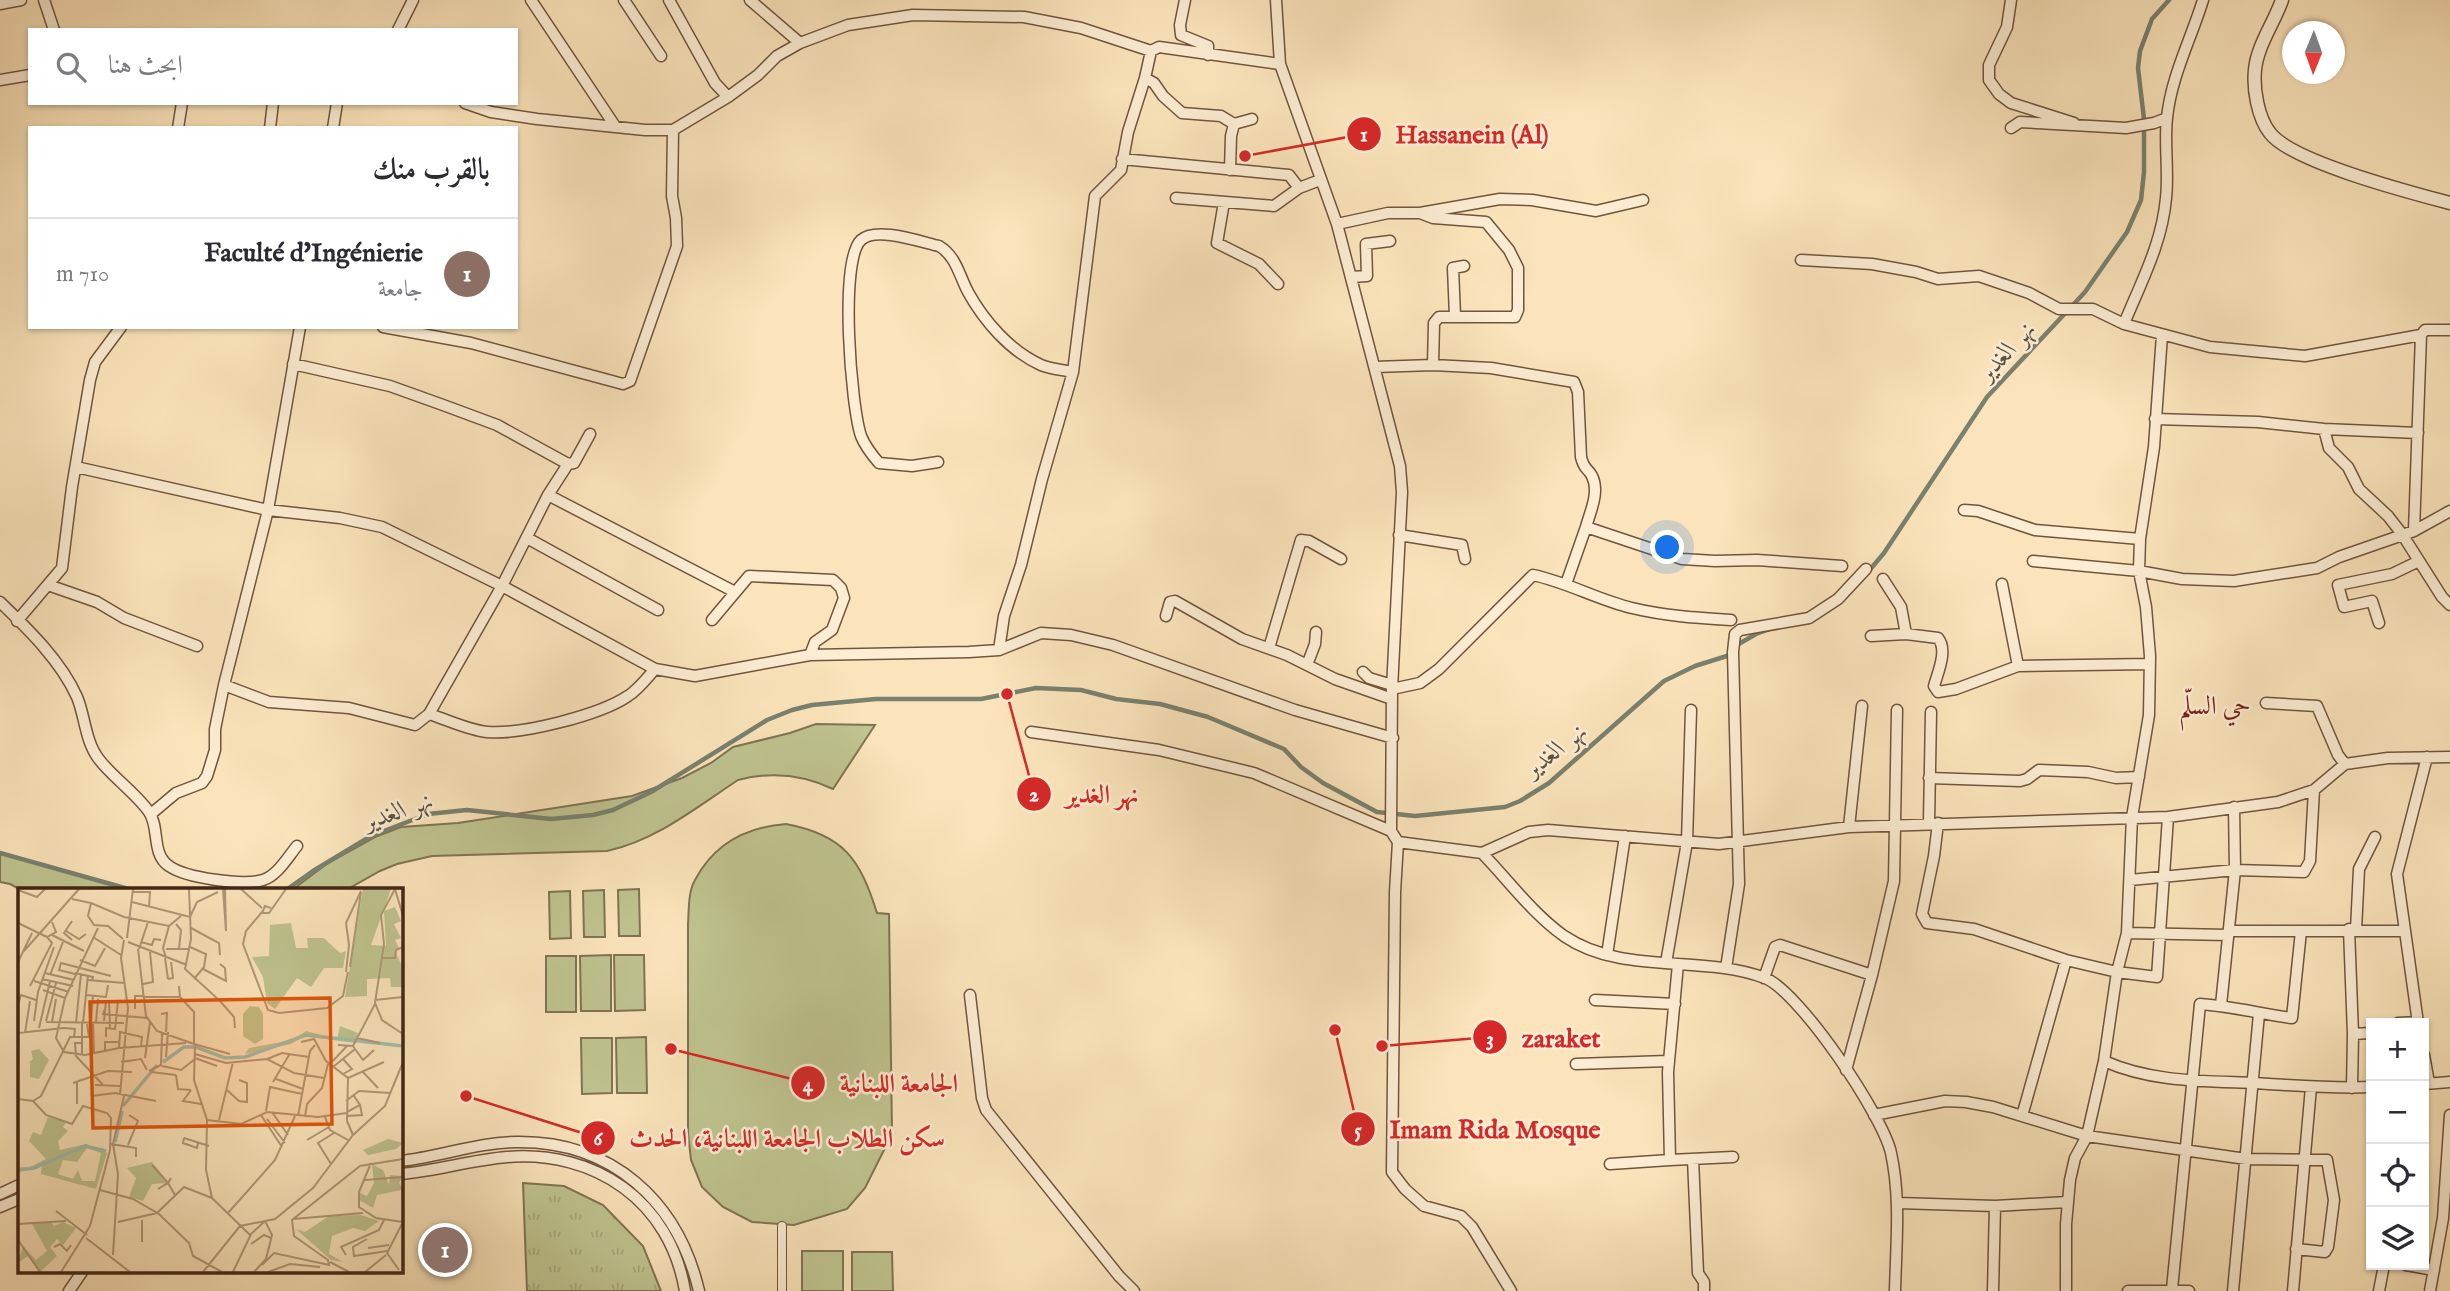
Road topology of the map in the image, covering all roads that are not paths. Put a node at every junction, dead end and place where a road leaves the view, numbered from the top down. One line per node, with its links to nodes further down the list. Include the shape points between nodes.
1 (21, 0): 13 (street)
2 (44, 0): 14 (street)
3 (414, 0): 15 (street)
4 (531, 0): 36 (street)
5 (624, 0): 19 (street)
6 (669, 0): 24 (street, via 715,83)
7 (750, 0): 16 (street)
8 (1185, 0): 18 (street, via 1181,35 1208,47)
9 (1276, 0): 20 (street)
10 (2011, 0): 31 (street, via 2007,27 1989,65 1989,80 2011,103)
11 (2203, 0): 29 (street)
12 (2282, 0): 46 (street, via 2255,67 2256,93 2270,133 2327,165)
13 (0, 4)
14 (53, 28)
15 (399, 28)
16 (800, 43): 17 (street, via 848,25 933,14 1024,17); 24 (street)
17 (1151, 51): 18 (street, via 1159,47); 22 (street)
18 (1208, 55): 20 (street)
19 (661, 56)
20 (1280, 64): 41 (street)
21 (28, 75): 23 (street)
22 (1145, 78): 32 (street, via 1182,113 1221,116); 39 (street)
23 (0, 80)
24 (728, 97): 38 (street)
25 (182, 105): 33 (street)
26 (273, 105): 34 (street)
27 (337, 105): 35 (street)
28 (471, 105): 36 (street, via 537,119)
29 (2167, 118): 31 (street, via 2126,128); 55 (street, via 2168,174 2159,239)
30 (1252, 119): 32 (street)
31 (2074, 123): 37 (street, via 2020,122)
32 (1234, 124): 40 (street)
33 (177, 126)
34 (270, 126)
35 (333, 126)
36 (615, 126): 38 (street)
37 (2011, 128)
38 (673, 130): 58 (street, via 677,246 630,381 623,384 471,343)
39 (1122, 159): 40 (street); 65 (street, via 1121,170 1101,188 1093,203)
40 (1230, 170): 42 (street, via 1289,175)
41 (1320, 180): 42 (street); 48 (street)
42 (1300, 188): 45 (street, via 1275,206)
43 (1176, 198): 45 (street)
44 (1643, 200): 47 (street, via 1596,211 1500,199)
45 (1224, 202): 53 (street, via 1217,243 1259,264)
46 (2450, 203)
47 (1420, 213): 48 (street); 54 (street, via 1486,222 1516,261 1515,317)
48 (1337, 224): 52 (street)
49 (1390, 241): 52 (street, via 1366,243 1367,276)
50 (1801, 260): 55 (street, via 1871,264 1938,279 1979,276 2064,309 2093,309)
51 (1464, 266): 54 (street, via 1453,268)
52 (1351, 276): 64 (street)
53 (1278, 284)
54 (1455, 316): 63 (street, via 1439,317 1434,323)
55 (2124, 324): 60 (street)
56 (120, 329): 72 (street, via 95,362)
57 (300, 329): 62 (street)
58 (394, 329)
59 (2450, 330): 61 (street, via 2425,330)
60 (2162, 335): 61 (street, via 2210,347 2305,356); 66 (street)
61 (2421, 335): 68 (street)
62 (293, 364): 71 (street, via 430,400 497,425); 74 (street)
63 (1433, 365): 64 (street); 77 (street, via 1491,368 1574,382 1583,468 1592,476 1595,496)
64 (1374, 367): 79 (street, via 1400,466)
65 (1073, 372): 70 (street, via 1042,365 1007,341 979,310 946,250 894,236 868,235 854,249 848,299 862,436 879,463 912,466); 110 (street, via 1004,616)
66 (2155, 419): 67 (street); 81 (street)
67 (2323, 429): 68 (street); 78 (street, via 2329,448 2348,467 2359,489)
68 (2418, 433): 78 (street)
69 (590, 434): 71 (street, via 574,463)
70 (938, 462)
71 (568, 464): 73 (street)
72 (76, 467): 74 (street); 92 (street, via 62,568)
73 (548, 495): 80 (street); 94 (street)
74 (268, 510): 93 (street, via 382,527); 117 (street)
75 (1964, 510): 81 (street, via 2035,530)
76 (2450, 510): 78 (street)
77 (1586, 527): 86 (street, via 1682,559); 90 (street)
78 (2408, 533): 85 (street); 88 (street, via 2317,568 2234,581)
79 (1399, 535): 83 (street, via 1462,545); 118 (street)
80 (527, 538): 93 (street); 97 (street)
81 (2140, 539): 88 (street)
82 (1341, 559): 109 (street, via 1301,540)
83 (1465, 559)
84 (2033, 561): 88 (street)
85 (2419, 561): 96 (street); 104 (street, via 2392,574 2338,585 2344,607 2372,601)
86 (1842, 566)
87 (1866, 569): 145 (street, via 1810,618 1735,634)
88 (2139, 571): 112 (street)
89 (1883, 579): 106 (street, via 1901,607)
90 (1566, 583): 102 (street, via 1630,608); 118 (street, via 1533,575 1439,669 1420,683)
91 (2002, 584): 114 (street)
92 (48, 585): 103 (street); 108 (street)
93 (502, 586): 115 (street); 124 (street)
94 (736, 592): 101 (street); 111 (street, via 748,576 833,580 844,598 832,630 815,642)
95 (0, 602): 98 (street)
96 (2450, 605)
97 (658, 610)
98 (9, 611): 100 (street); 103 (street)
99 (1166, 616): 109 (street, via 1170,601 1175,601 1242,639)
100 (0, 620)
101 (712, 620)
102 (1731, 620)
103 (17, 621): 134 (street, via 43,646 77,698 98,758)
104 (2379, 623)
105 (1316, 632): 113 (street)
106 (1906, 634): 107 (street); 114 (street, via 1942,642 1934,685 1938,691)
107 (1871, 636)
108 (197, 646)
109 (1269, 648): 113 (street)
110 (999, 649): 111 (street); 126 (street, via 1041,633 1070,635)
111 (810, 655): 115 (street, via 695,676)
112 (2149, 664): 114 (street); 131 (street, via 2149,715)
113 (1307, 665): 118 (street, via 1335,679)
114 (2018, 666)
115 (655, 669): 124 (street, via 629,696 606,708 526,729 483,731)
116 (1363, 672): 118 (street)
117 (224, 685): 124 (street, via 269,702 349,708 415,725); 134 (street, via 215,750 206,776)
118 (1392, 691): 126 (street)
119 (2266, 703): 129 (street, via 2317,706)
120 (1862, 706): 140 (street)
121 (1691, 710): 144 (street)
122 (1897, 710): 138 (street)
123 (1931, 712): 130 (street)
124 (429, 714)
125 (1031, 732): 139 (street, via 1158,750 1254,773)
126 (1393, 738): 139 (street)
127 (2427, 757): 128 (street); 129 (street); 153 (street, via 2398,868)
128 (2450, 757)
129 (2345, 764): 132 (street)
130 (1929, 778): 131 (street, via 2020,781 2039,770); 137 (street)
131 (2139, 778): 135 (street)
132 (2314, 790): 133 (street, via 2278,802); 148 (street, via 2310,862 2304,872)
133 (2234, 807): 136 (street); 148 (street)
134 (151, 814): 146 (street, via 162,860 169,867 205,879 264,880)
135 (2132, 817): 136 (street); 137 (street); 150 (street)
136 (2168, 817): 149 (street)
137 (1934, 823): 138 (street); 158 (street, via 1924,920 1974,929)
138 (1896, 825): 140 (street); 163 (street, via 1894,881)
139 (1391, 827): 143 (street)
140 (1849, 827): 145 (street)
141 (1625, 836): 144 (street); 147 (street, via 1529,832); 157 (street)
142 (2375, 837): 151 (street, via 2359,869)
143 (1398, 842): 147 (street); 220 (street, via 1392,1172 1424,1206 1461,1216 1472,1227)
144 (1686, 842): 145 (street); 159 (street)
145 (1739, 843): 161 (street, via 1740,884)
146 (297, 846)
147 (1482, 853): 157 (street, via 1535,912 1566,937)
148 (2235, 870): 149 (street); 155 (street)
149 (2162, 877): 150 (street); 156 (street)
150 (2130, 880): 154 (street)
151 (2353, 929): 152 (street); 153 (street); 172 (street)
152 (2301, 931): 155 (street); 169 (street, via 2292,1018)
153 (2405, 931): 170 (street)
154 (2127, 933): 156 (street); 162 (street)
155 (2229, 933): 156 (street); 168 (street)
156 (2161, 934): 162 (street, via 2157,977)
157 (1606, 955): 159 (street)
158 (2066, 960): 162 (street); 186 (street)
159 (1666, 963): 160 (street)
160 (1678, 964): 161 (street); 167 (street)
161 (1726, 968): 164 (street)
162 (2117, 972): 174 (street)
163 (1872, 975): 164 (street, via 1780,945 1774,947); 176 (street)
164 (1764, 978): 176 (street, via 1796,1003)
165 (970, 995): 219 (street, via 986,1111)
166 (1595, 1000): 167 (street)
167 (1675, 1004): 173 (street)
168 (2221, 1005): 169 (street); 177 (street, via 2200,1004)
169 (2259, 1014): 179 (street)
170 (2417, 1018)
171 (2366, 1033): 172 (street)
172 (2353, 1034): 183 (street)
173 (1668, 1061): 175 (street); 197 (street)
174 (2104, 1061): 177 (street, via 2157,1077); 187 (street)
175 (1576, 1064)
176 (1846, 1070): 184 (street)
177 (2193, 1081): 179 (street); 190 (street)
178 (2450, 1082): 180 (street)
179 (2253, 1083): 181 (street); 194 (street)
180 (2429, 1084)
181 (2311, 1087): 183 (street); 195 (street)
182 (2366, 1087): 183 (street)
183 (2352, 1088)
184 (1874, 1115): 186 (street, via 1945,1101); 205 (street, via 1887,1137)
185 (2450, 1115): 212 (street)
186 (2022, 1116): 187 (street)
187 (2087, 1136): 190 (street); 204 (street, via 2075,1157)
188 (539, 1143): 189 (street); 191 (street); 217 (street, via 598,1158 640,1185 677,1231)
189 (481, 1146): 196 (street); 198 (street)
190 (2186, 1151): 194 (street); 214 (street)
191 (540, 1157): 196 (street); 216 (street, via 596,1170 623,1185 662,1229)
192 (1733, 1157): 193 (street)
193 (1693, 1159): 197 (street); 221 (street, via 1698,1273)
194 (2246, 1159): 195 (street); 227 (street)
195 (2305, 1159): 209 (street); 209 (street, via 2327,1160 2334,1211 2325,1252)
196 (482, 1160): 200 (street)
197 (1670, 1160): 199 (street)
198 (402, 1161)
199 (1610, 1164)
200 (402, 1174)
201 (18, 1185): 202 (street)
202 (0, 1194)
203 (18, 1199): 207 (street)
204 (2067, 1202): 206 (street); 224 (street)
205 (1898, 1203): 206 (street); 222 (street)
206 (1995, 1206): 223 (street)
207 (0, 1207)
208 (782, 1226): 218 (street)
209 (2296, 1249): 228 (street)
210 (2429, 1269): 212 (street)
211 (2383, 1270): 229 (street)
212 (2434, 1270): 230 (street)
213 (81, 1274): 215 (street)
214 (2172, 1289): 225 (street); 226 (street)
215 (69, 1291)
216 (685, 1291)
217 (699, 1291)
218 (782, 1291)
219 (1134, 1291)
220 (1511, 1291)
221 (1704, 1291)
222 (1895, 1291)
223 (1993, 1291)
224 (2066, 1291)
225 (2128, 1291)
226 (2189, 1291)
227 (2233, 1291)
228 (2293, 1291)
229 (2379, 1291)
230 (2430, 1291)

